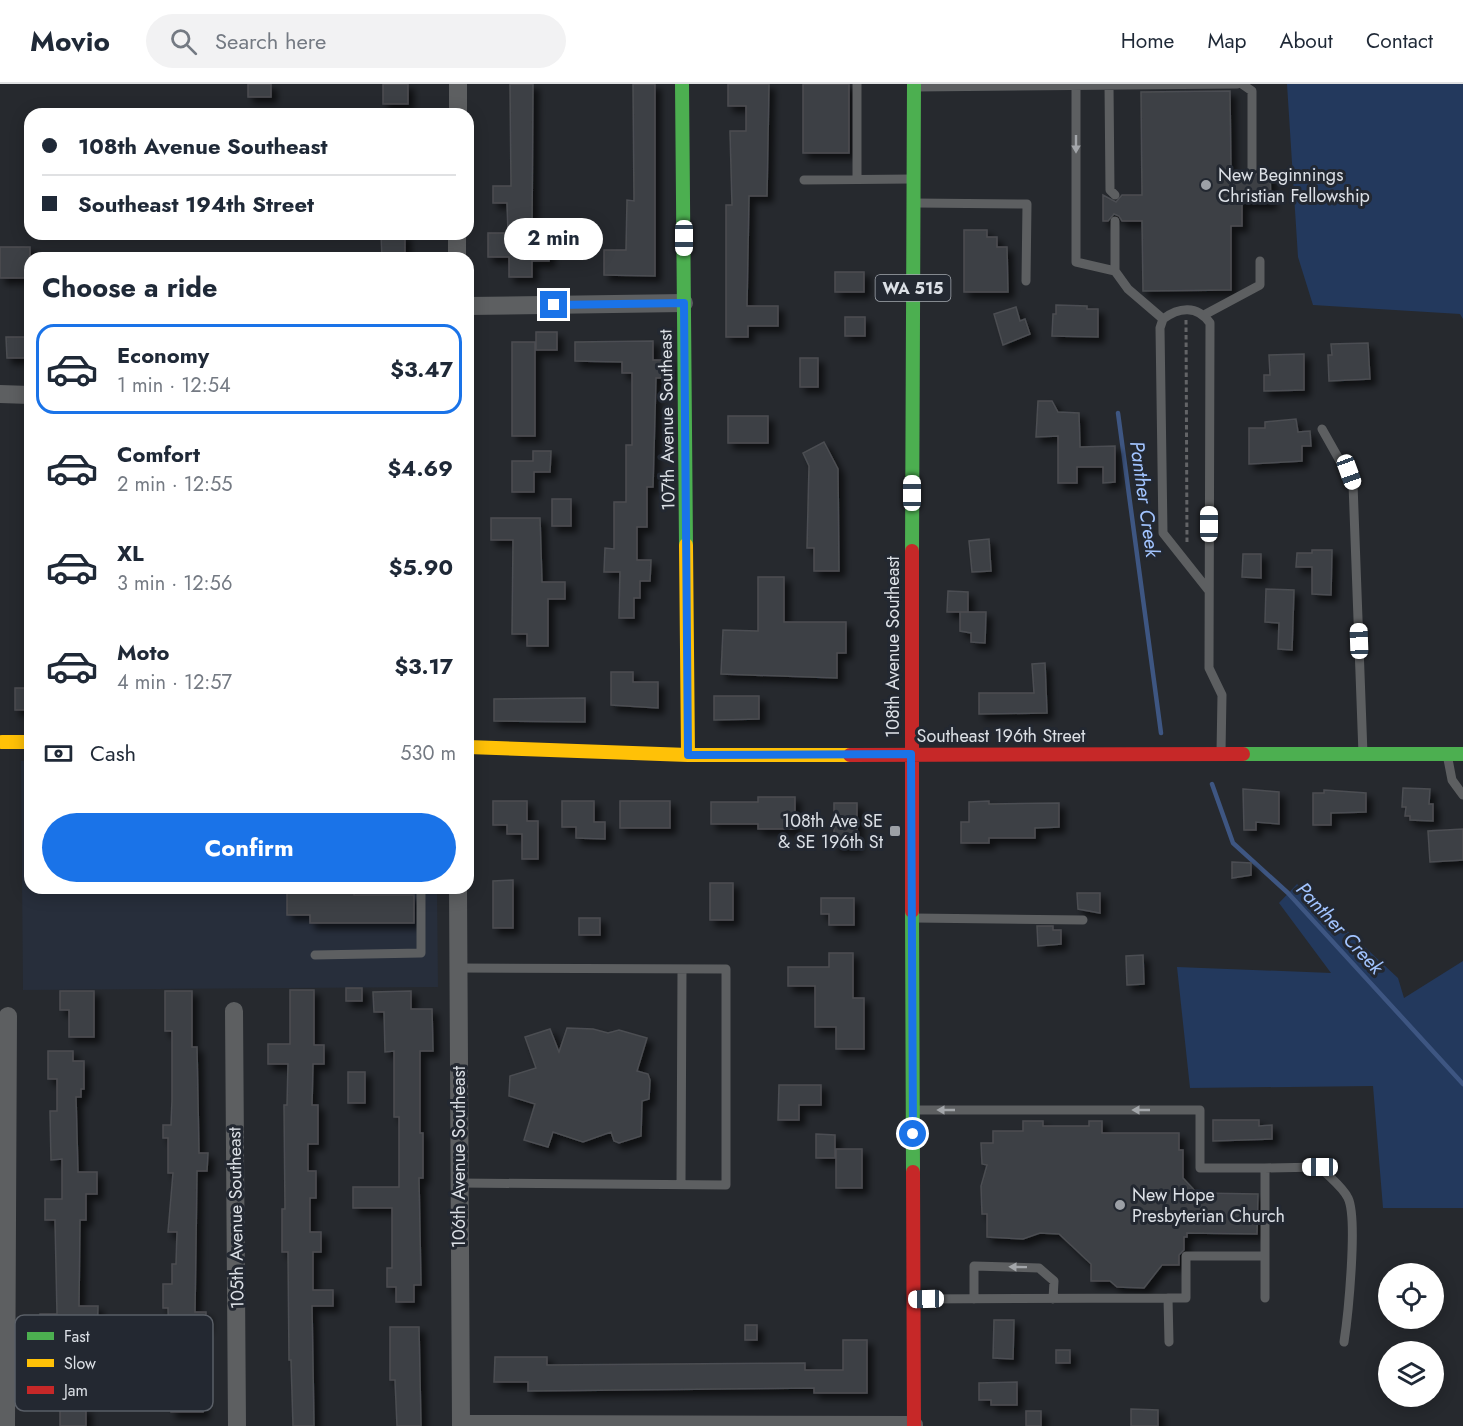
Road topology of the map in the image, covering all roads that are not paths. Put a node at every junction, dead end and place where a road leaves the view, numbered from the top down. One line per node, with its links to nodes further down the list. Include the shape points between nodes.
1 (458, 84): 9 (street)
2 (682, 84): 20 (street, 107th Avenue Southeast)
3 (857, 84): 11 (lane)
4 (1236, 84): 6 (lane)
5 (1242, 84): 10 (lane, via 1252,91)
6 (1109, 85): 8 (lane); 14 (lane, via 1110,190)
7 (914, 86): 8 (lane); 12 (street, 108th Avenue Southeast / WA 515)
8 (1076, 86): 18 (lane, one-way to 18, via 1076,262)
9 (458, 108)
10 (1252, 169)
11 (857, 179): 12 (lane); 13 (lane)
12 (913, 179): 15 (street, 108th Avenue Southeast / WA 515)
13 (804, 180)
14 (1115, 195)
15 (913, 203): 19 (lane, via 1027,204); 31 (street, 108th Avenue Southeast / WA 515)
16 (1115, 221): 18 (lane)
17 (1260, 261): 22 (lane, via 1260,285)
18 (1115, 271): 23 (lane, via 1128,289)
19 (1026, 281)
20 (684, 303): 21 (street); 36 (street, 107th Avenue Southeast)
21 (474, 306)
22 (1204, 315): 23 (lane, via 1181,309); 27 (lane, via 1210,323)
23 (1163, 319): 27 (lane, via 1163,533)
24 (0, 394): 25 (street)
25 (24, 394)
26 (1322, 429): 33 (lane, via 1353,484)
27 (1209, 591): 32 (lane, via 1209,668 1222,695)
28 (1, 741): 29 (street)
29 (24, 742)
30 (474, 747): 36 (street, Southeast 196th Street)
31 (911, 754): 32 (street, Southeast 196th Street); 36 (street, Southeast 196th Street); 40 (street, 108th Avenue Southeast / WA 515)
32 (1221, 754): 33 (street, Southeast 196th Street)
33 (1362, 754): 34 (street, Southeast 196th Street)
34 (1447, 754): 35 (street, Southeast 196th Street); 37 (lane, via 1452,780)
35 (1463, 754)
36 (688, 755)
37 (1463, 795)
38 (421, 894): 42 (lane, via 421,953)
39 (458, 894): 43 (street, 106th Avenue Southeast)
40 (912, 918): 41 (lane); 47 (street, 108th Avenue Southeast / WA 515)
41 (1083, 920)
42 (315, 955)
43 (458, 968): 44 (lane); 49 (street, 106th Avenue Southeast)
44 (682, 969): 50 (lane); 50 (lane, via 726,969 726,1185)
45 (234, 1011): 62 (street, 105th Avenue Southeast)
46 (4, 1013): 61 (street)
47 (913, 1110): 48 (lane, one-way to 47, via 1200,1168 1200,1110); 54 (street, 108th Avenue Southeast / WA 515)
48 (1265, 1168): 51 (lane); 58 (lane, via 1320,1167 1350,1202 1351,1298)
49 (459, 1184): 50 (lane); 59 (street, 106th Avenue Southeast)
50 (681, 1184)
51 (1265, 1256): 52 (lane, via 1186,1256 1186,1298); 53 (lane)
52 (1168, 1298): 56 (lane); 57 (lane)
53 (1266, 1298)
54 (914, 1299): 55 (lane); 60 (street, 108th Avenue Southeast / WA 515)
55 (974, 1299): 56 (lane); 56 (lane, one-way to 55, via 1054,1281 1039,1268 974,1266)
56 (1053, 1299)
57 (1169, 1342)
58 (1344, 1342)
59 (461, 1425): 60 (street)
60 (914, 1425)
61 (6, 1426)
62 (237, 1426)

